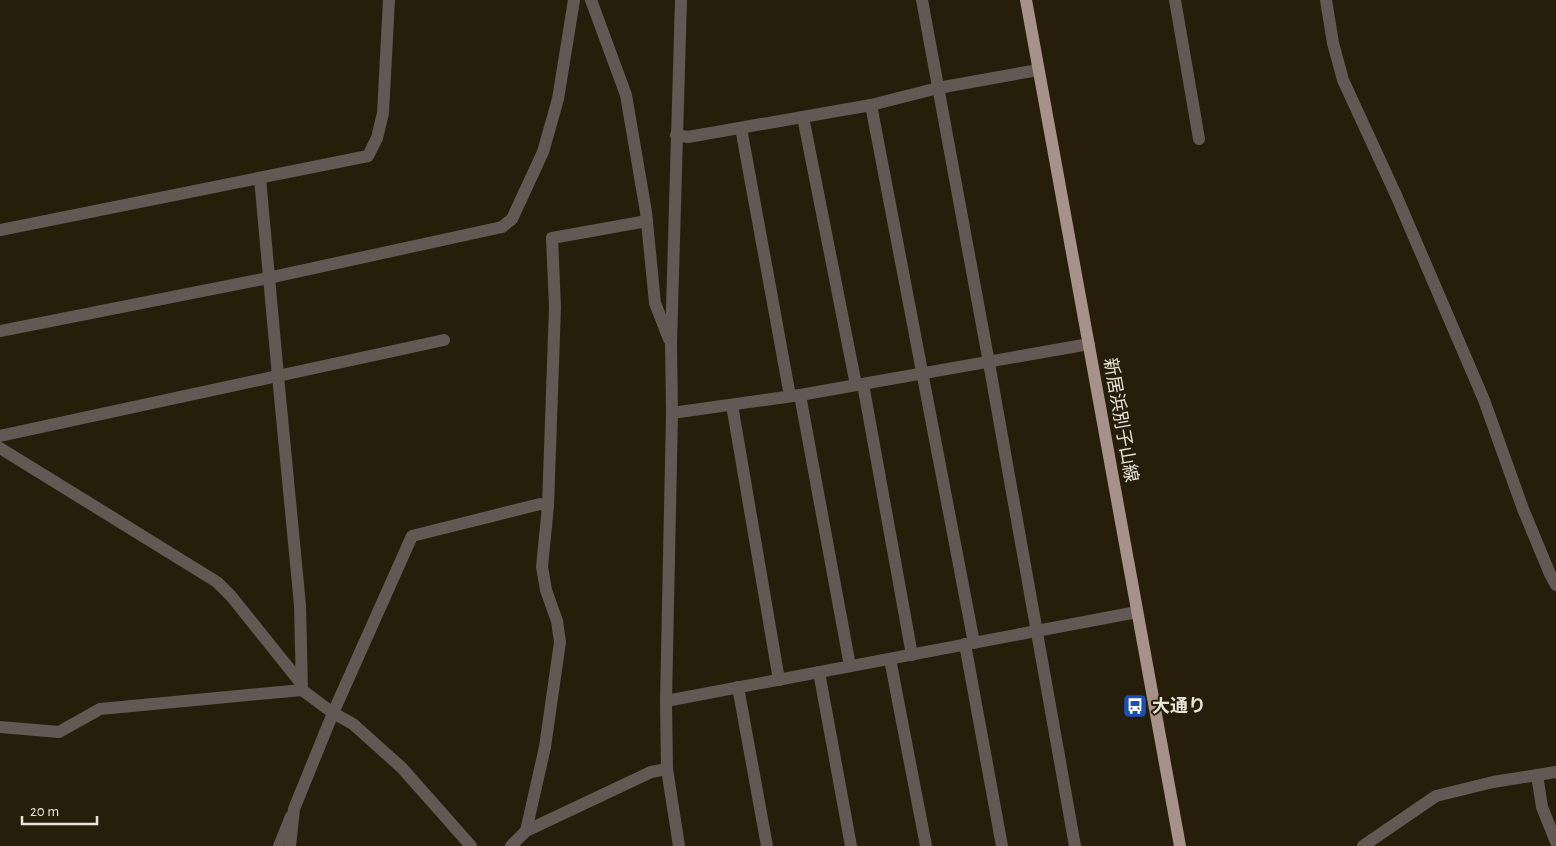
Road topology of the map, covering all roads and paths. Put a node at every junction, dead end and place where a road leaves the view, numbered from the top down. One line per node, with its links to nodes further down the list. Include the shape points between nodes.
1 (389, 0): 16 (street, via 383,113 377,138 368,156)
2 (574, 0): 19 (street, via 558,99 543,152 512,219 502,227)
3 (591, 0): 17 (street, via 626,94)
4 (681, 0): 14 (street)
5 (922, 0): 10 (street)
6 (1026, 0): 9 (main road, 新居浜別子山線)
7 (1175, 0): 15 (street)
8 (1326, 0): 34 (street, via 1343,80 1484,400 1523,508)
9 (1038, 70): 10 (street); 23 (main road, 新居浜別子山線)
10 (938, 88): 11 (street); 24 (street)
11 (871, 105): 12 (street); 25 (street)
12 (803, 117): 13 (street); 27 (street)
13 (740, 128): 14 (street, via 688,137); 28 (street)
14 (676, 135): 22 (street)
15 (1199, 139)
16 (260, 178): 18 (street); 19 (street)
17 (647, 222): 22 (street, via 655,303); 33 (street, via 552,238 555,307)
18 (0, 230)
19 (268, 278): 20 (street); 26 (street)
20 (0, 331)
21 (444, 340): 26 (street)
22 (671, 343): 30 (street)
23 (1089, 344): 24 (street); 35 (main road, 新居浜別子山線)
24 (989, 363): 25 (street); 36 (street)
25 (922, 374): 27 (street); 37 (street)
26 (278, 376): 31 (street); 43 (street, via 300,605)
27 (860, 385): 28 (street); 38 (street)
28 (795, 396): 29 (street); 40 (street)
29 (732, 405): 30 (street); 42 (street)
30 (672, 413): 45 (street)
31 (0, 436)
32 (0, 448): 43 (street, via 217,582)
33 (548, 506): 46 (street, via 540,504 412,536); 52 (street, via 542,567 560,642 545,747)
34 (1556, 585)
35 (1137, 612): 36 (street); 64 (main road, 新居浜別子山線)
36 (1037, 631): 37 (street); 63 (street)
37 (969, 644): 38 (street); 62 (street)
38 (912, 655): 39 (street)
39 (890, 659): 40 (street); 61 (street)
40 (850, 666): 41 (street)
41 (819, 672): 42 (street); 60 (street)
42 (779, 680): 44 (street)
43 (301, 686): 46 (street); 47 (street, via 100,709 59,732)
44 (738, 687): 45 (street); 59 (street)
45 (666, 701): 48 (street)
46 (333, 713): 51 (street); 56 (street, via 353,724 402,768)
47 (0, 727)
48 (667, 769): 52 (street, via 651,772); 58 (street)
49 (1556, 772): 50 (street)
50 (1537, 775): 53 (street, via 1542,807); 65 (street, via 1436,796)
51 (294, 809): 54 (lane); 55 (street)
52 (526, 831): 57 (street)
53 (1556, 842)
54 (278, 846)
55 (290, 846)
56 (472, 846)
57 (511, 846)
58 (678, 846)
59 (767, 846)
60 (851, 846)
61 (926, 846)
62 (1002, 846)
63 (1075, 846)
64 (1180, 846)
65 (1363, 846)

